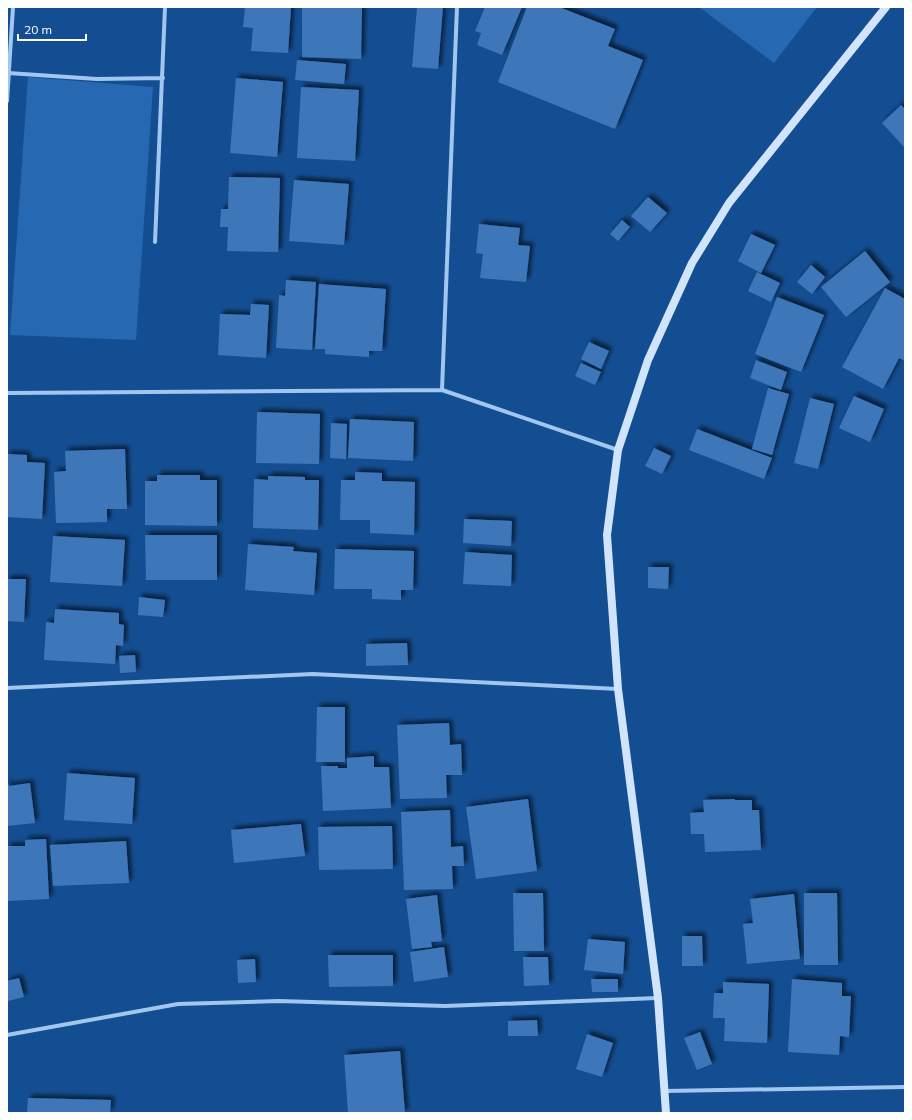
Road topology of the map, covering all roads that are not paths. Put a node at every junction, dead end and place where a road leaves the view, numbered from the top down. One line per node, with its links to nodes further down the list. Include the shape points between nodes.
1 (13, 7): 5 (street)
2 (165, 7): 6 (street)
3 (457, 7): 9 (street)
4 (886, 7): 11 (street, via 729,203 692,263 648,360)
5 (8, 73): 6 (street, via 97,79); 7 (street)
6 (163, 78): 8 (street)
7 (7, 101)
8 (155, 242)
9 (442, 390): 10 (street); 11 (street)
10 (7, 393)
11 (618, 450): 13 (street, via 607,535)
12 (7, 688): 13 (street, via 313,674)
13 (618, 689): 14 (street)
14 (658, 998): 15 (street, via 445,1006 279,1001 178,1004); 17 (street)
15 (7, 1035)
16 (905, 1087): 17 (street)
17 (665, 1091): 18 (street)
18 (666, 1113)

